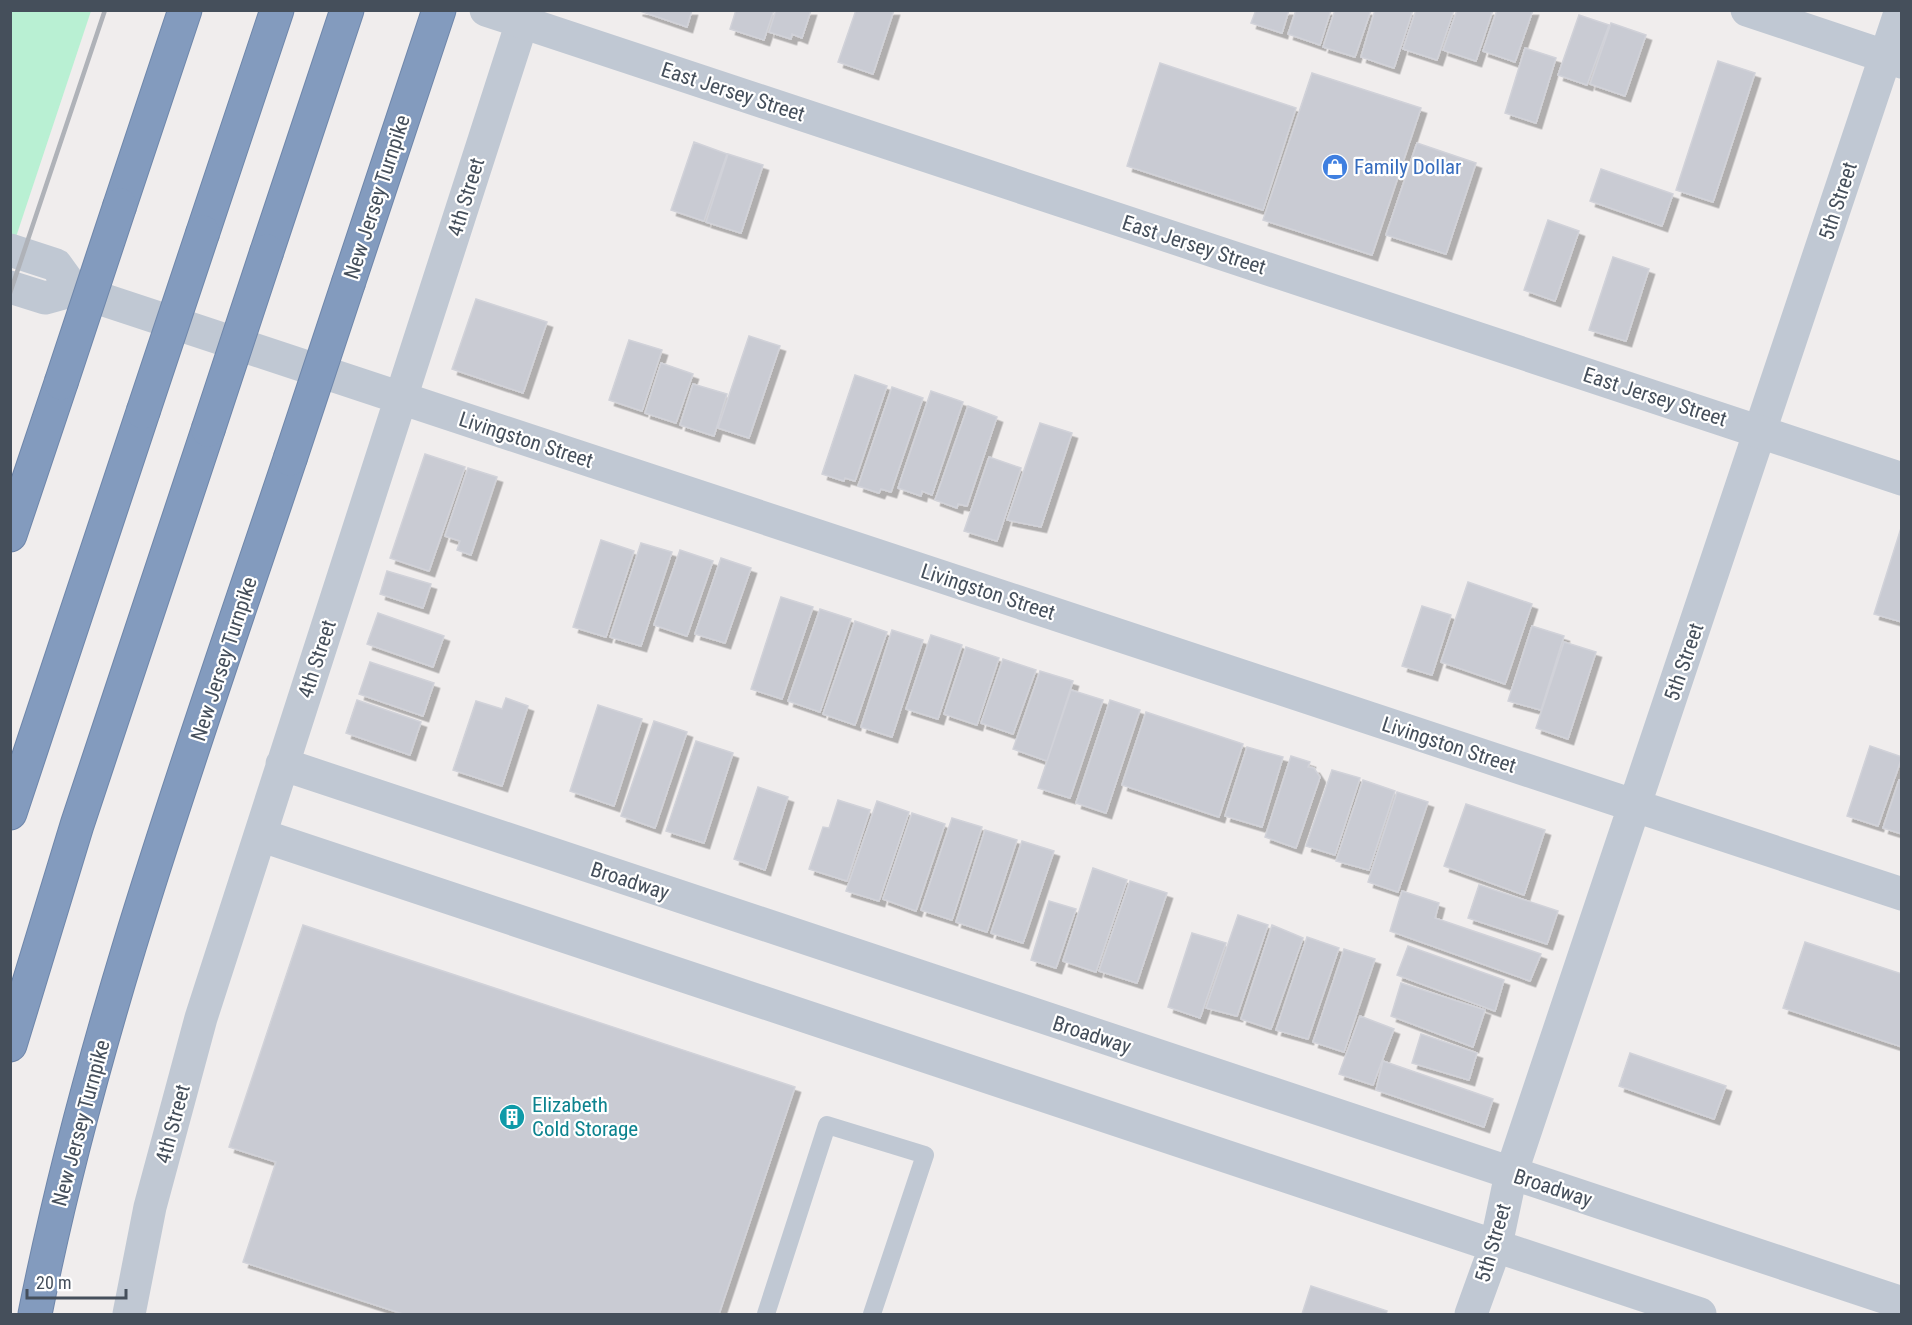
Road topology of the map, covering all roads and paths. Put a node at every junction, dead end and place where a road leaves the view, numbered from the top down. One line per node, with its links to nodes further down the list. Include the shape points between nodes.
1 (347, 10): 22 (highway, bridge, via 77,825)
2 (439, 10): 26 (highway, New Jersey Turnpike, bridge, via 160,851 97,1059)
3 (486, 10): 7 (street, East Jersey Street)
4 (1747, 10): 9 (street)
5 (1901, 10): 9 (street, 5th Street)
6 (184, 12): 16 (highway, bridge)
7 (524, 16): 13 (street, 4th Street); 14 (street, East Jersey Street)
8 (272, 25): 19 (highway, bridge)
9 (1894, 59): 14 (street, 5th Street)
10 (10, 250): 12 (street, via 56,265)
11 (10, 287): 12 (street, via 45,298)
12 (74, 290): 13 (street, Livingston Street)
13 (403, 399): 17 (street, 4th Street); 18 (street, Livingston Street)
14 (1761, 432): 15 (street, East Jersey Street); 18 (street, 5th Street)
15 (1902, 479)
16 (10, 535)
17 (282, 764): 20 (street, 4th Street); 23 (street, Broadway)
18 (1636, 806): 21 (street, Livingston Street); 23 (street, 5th Street)
19 (12, 809)
20 (260, 835): 24 (street); 27 (street, 4th Street, via 201,1018 150,1207)
21 (1902, 894)
22 (10, 1045)
23 (1511, 1174): 24 (street, 5th Street); 25 (street, Broadway)
24 (1496, 1245): 30 (street, 5th Street); 31 (street)
25 (1902, 1303)
26 (35, 1314)
27 (129, 1314)
28 (766, 1314): 29 (lane, via 827,1125 925,1155)
29 (872, 1314)
30 (1471, 1314)
31 (1700, 1314)

